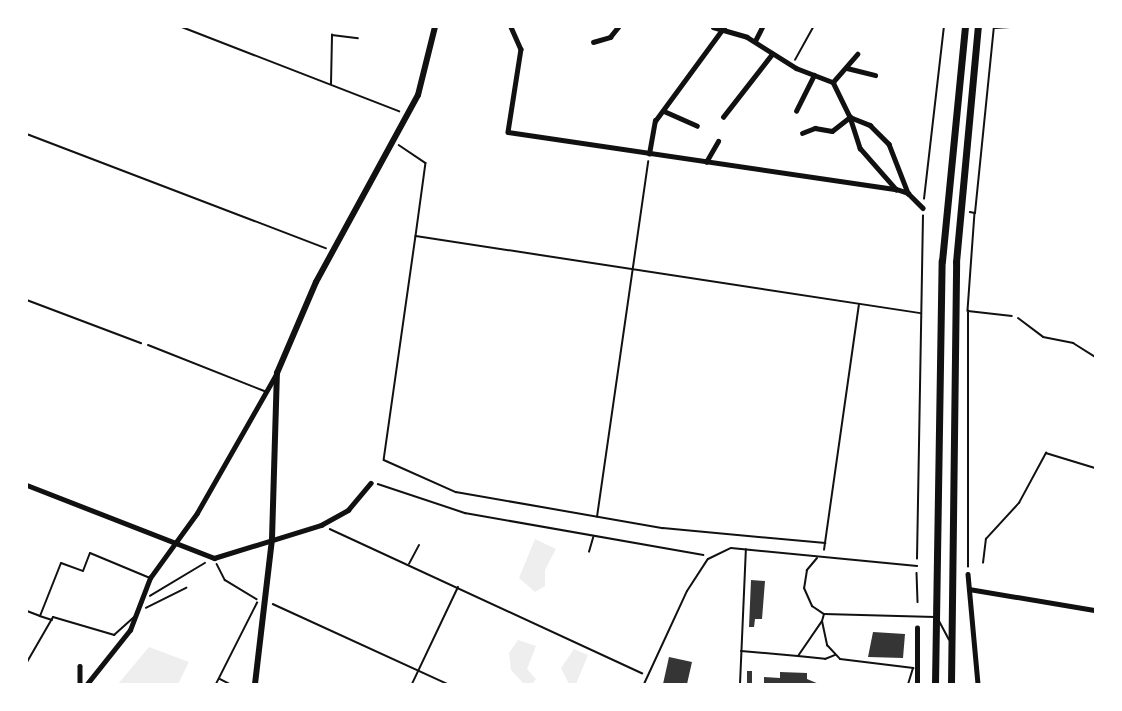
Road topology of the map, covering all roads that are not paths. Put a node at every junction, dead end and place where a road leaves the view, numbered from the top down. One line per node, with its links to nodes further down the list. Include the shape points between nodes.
1 (435, 27): 33 (main road, via 408,115 333,251)
2 (511, 27): 25 (street, via 521,49 508,132)
3 (610, 27): 8 (street)
4 (713, 27): 9 (street)
5 (762, 27): 10 (street)
6 (965, 27): 48 (highway, via 942,261)
7 (978, 27): 54 (highway, via 956,262)
8 (617, 28): 11 (street)
9 (724, 29): 10 (street); 18 (street)
10 (755, 41): 12 (street)
11 (593, 42)
12 (772, 54): 15 (street); 20 (street)
13 (857, 54): 14 (street)
14 (847, 68): 16 (street); 17 (street)
15 (814, 75): 17 (street); 19 (street)
16 (875, 75)
17 (833, 82): 21 (street)
18 (664, 111): 22 (street); 25 (street, via 655,121)
19 (796, 111)
20 (723, 117)
21 (850, 117): 23 (street, via 832,131 815,128); 27 (street, via 860,148); 28 (street, via 870,125 889,144)
22 (697, 126)
23 (802, 133)
24 (718, 141): 26 (street)
25 (649, 154): 26 (street)
26 (706, 162): 27 (street)
27 (896, 189): 28 (street)
28 (908, 194): 29 (street)
29 (923, 208)
30 (1018, 318): 32 (lane, via 1043,337 1073,343)
31 (148, 345): 34 (lane)
32 (1095, 357)
33 (277, 374): 34 (street); 37 (main road)
34 (264, 391): 38 (street, via 223,471)
35 (371, 483): 37 (street, via 348,510 321,525)
36 (27, 485): 38 (street)
37 (272, 539): 38 (street, via 214,558); 63 (main road)
38 (174, 542): 43 (street)
39 (746, 549): 40 (lane); 55 (lane); 64 (lane, via 731,548 708,558)
40 (817, 558): 41 (lane, via 823,555); 47 (lane, via 807,570 804,588 812,606)
41 (917, 566)
42 (968, 574): 44 (street)
43 (150, 578): 49 (lane, via 90,552 83,572 61,563); 50 (street)
44 (969, 589): 45 (street); 70 (street)
45 (1095, 610)
46 (27, 611): 49 (lane)
47 (824, 614): 48 (lane); 52 (lane)
48 (934, 615): 54 (lane); 68 (highway)
49 (40, 616): 51 (lane)
50 (135, 616): 51 (lane, via 114,635); 62 (street)
51 (52, 620): 58 (lane)
52 (822, 621): 56 (lane); 57 (lane)
53 (917, 628): 60 (street)
54 (950, 642): 69 (highway)
55 (741, 651): 57 (lane); 65 (lane)
56 (835, 655): 57 (lane); 60 (lane, via 853,664)
57 (798, 656)
58 (27, 662)
59 (80, 666): 61 (street)
60 (913, 668): 66 (lane); 67 (street)
61 (80, 684)
62 (87, 684)
63 (255, 684)
64 (644, 684)
65 (740, 684)
66 (908, 684)
67 (917, 684)
68 (935, 684)
69 (951, 684)
70 (978, 684)

